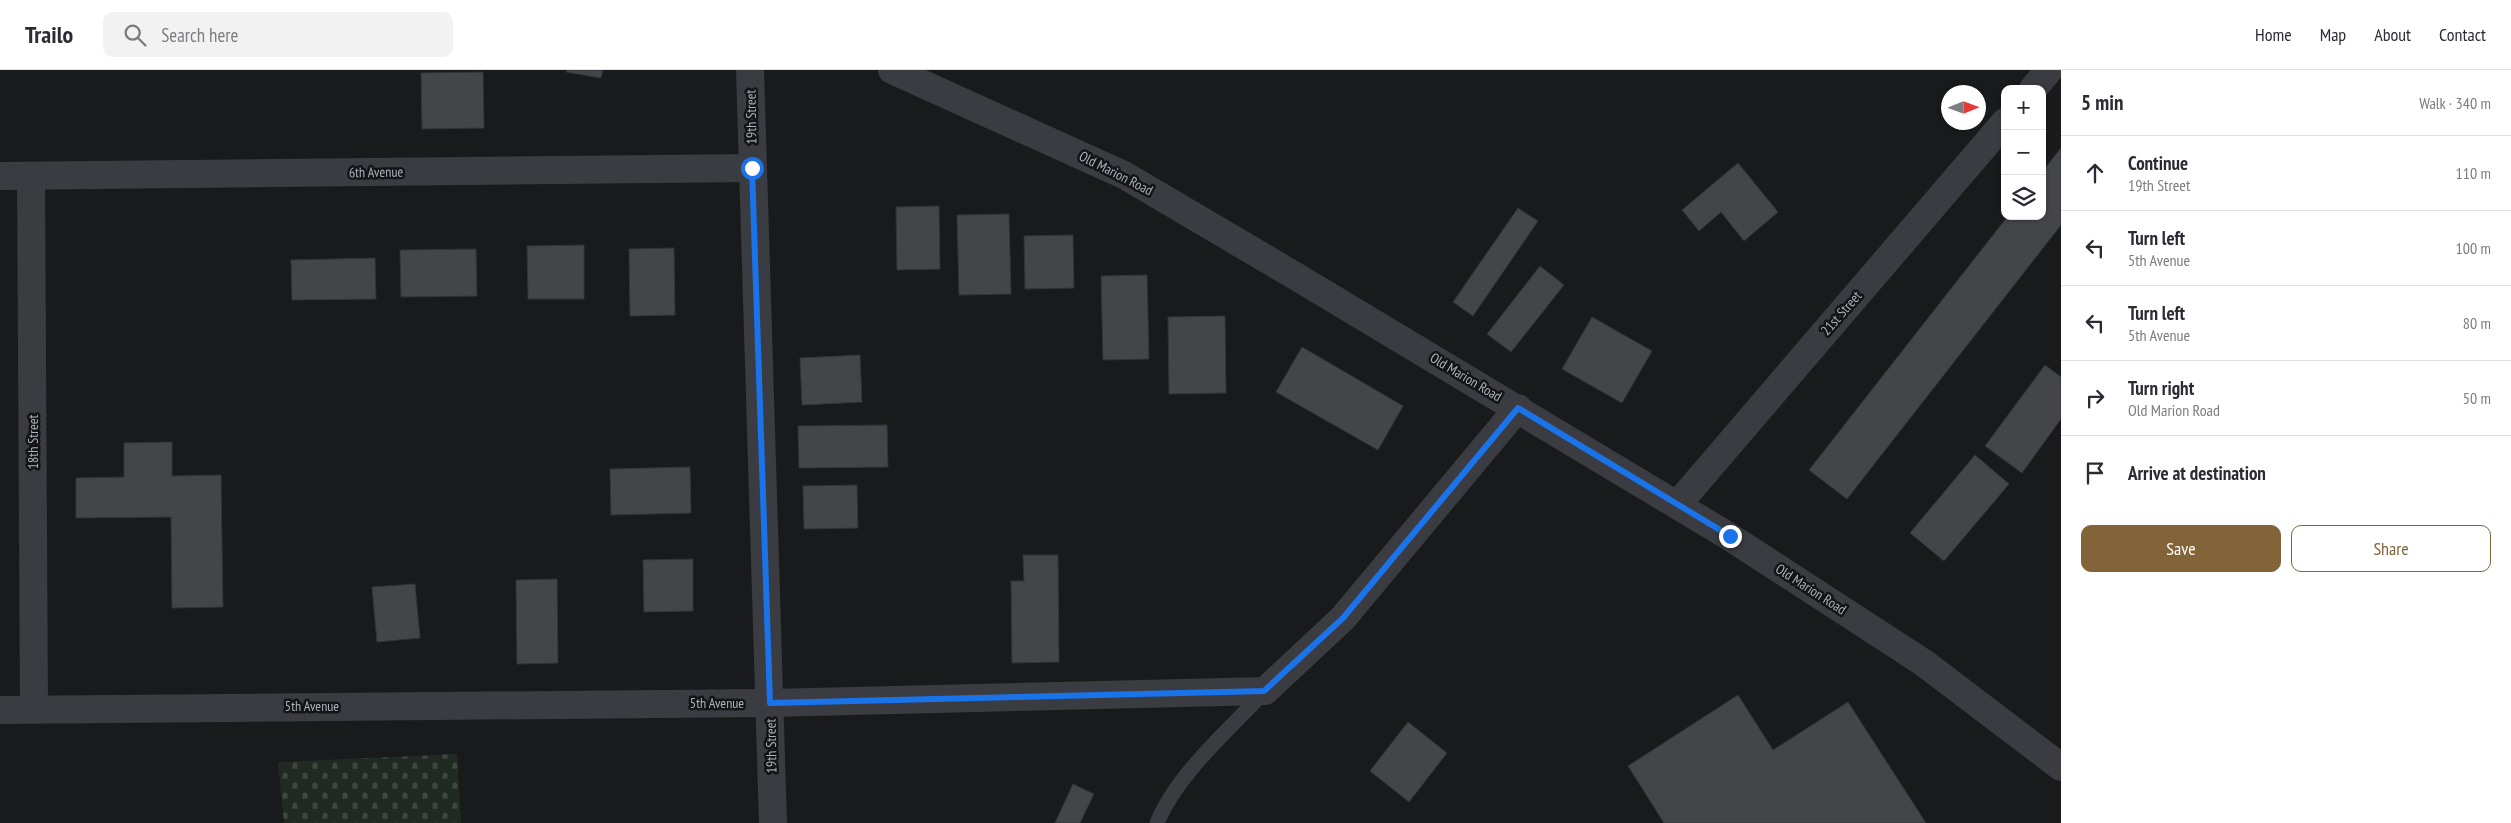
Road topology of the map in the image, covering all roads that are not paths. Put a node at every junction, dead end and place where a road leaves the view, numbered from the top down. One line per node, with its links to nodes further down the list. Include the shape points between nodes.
1 (750, 70): 4 (street, 19th Street)
2 (892, 70): 7 (street, Old Marion Road, via 1124,175)
3 (2001, 127): 8 (street, 21st Street)
4 (752, 168): 6 (street, 6th Avenue); 10 (street, 19th Street)
5 (0, 176): 6 (street, 6th Avenue)
6 (31, 176): 11 (street, 18th Street)
7 (1518, 408): 8 (street, Old Marion Road); 9 (street, via 1343,618)
8 (1677, 505): 13 (street, Old Marion Road, via 1924,663)
9 (1264, 691): 10 (street, 5th Avenue); 15 (lane, via 1190,772 1163,807)
10 (770, 703): 11 (street, 5th Avenue); 14 (street, 19th Street)
11 (34, 708): 12 (street, 5th Avenue)
12 (0, 710)
13 (2061, 767)
14 (772, 823)
15 (1156, 823)

